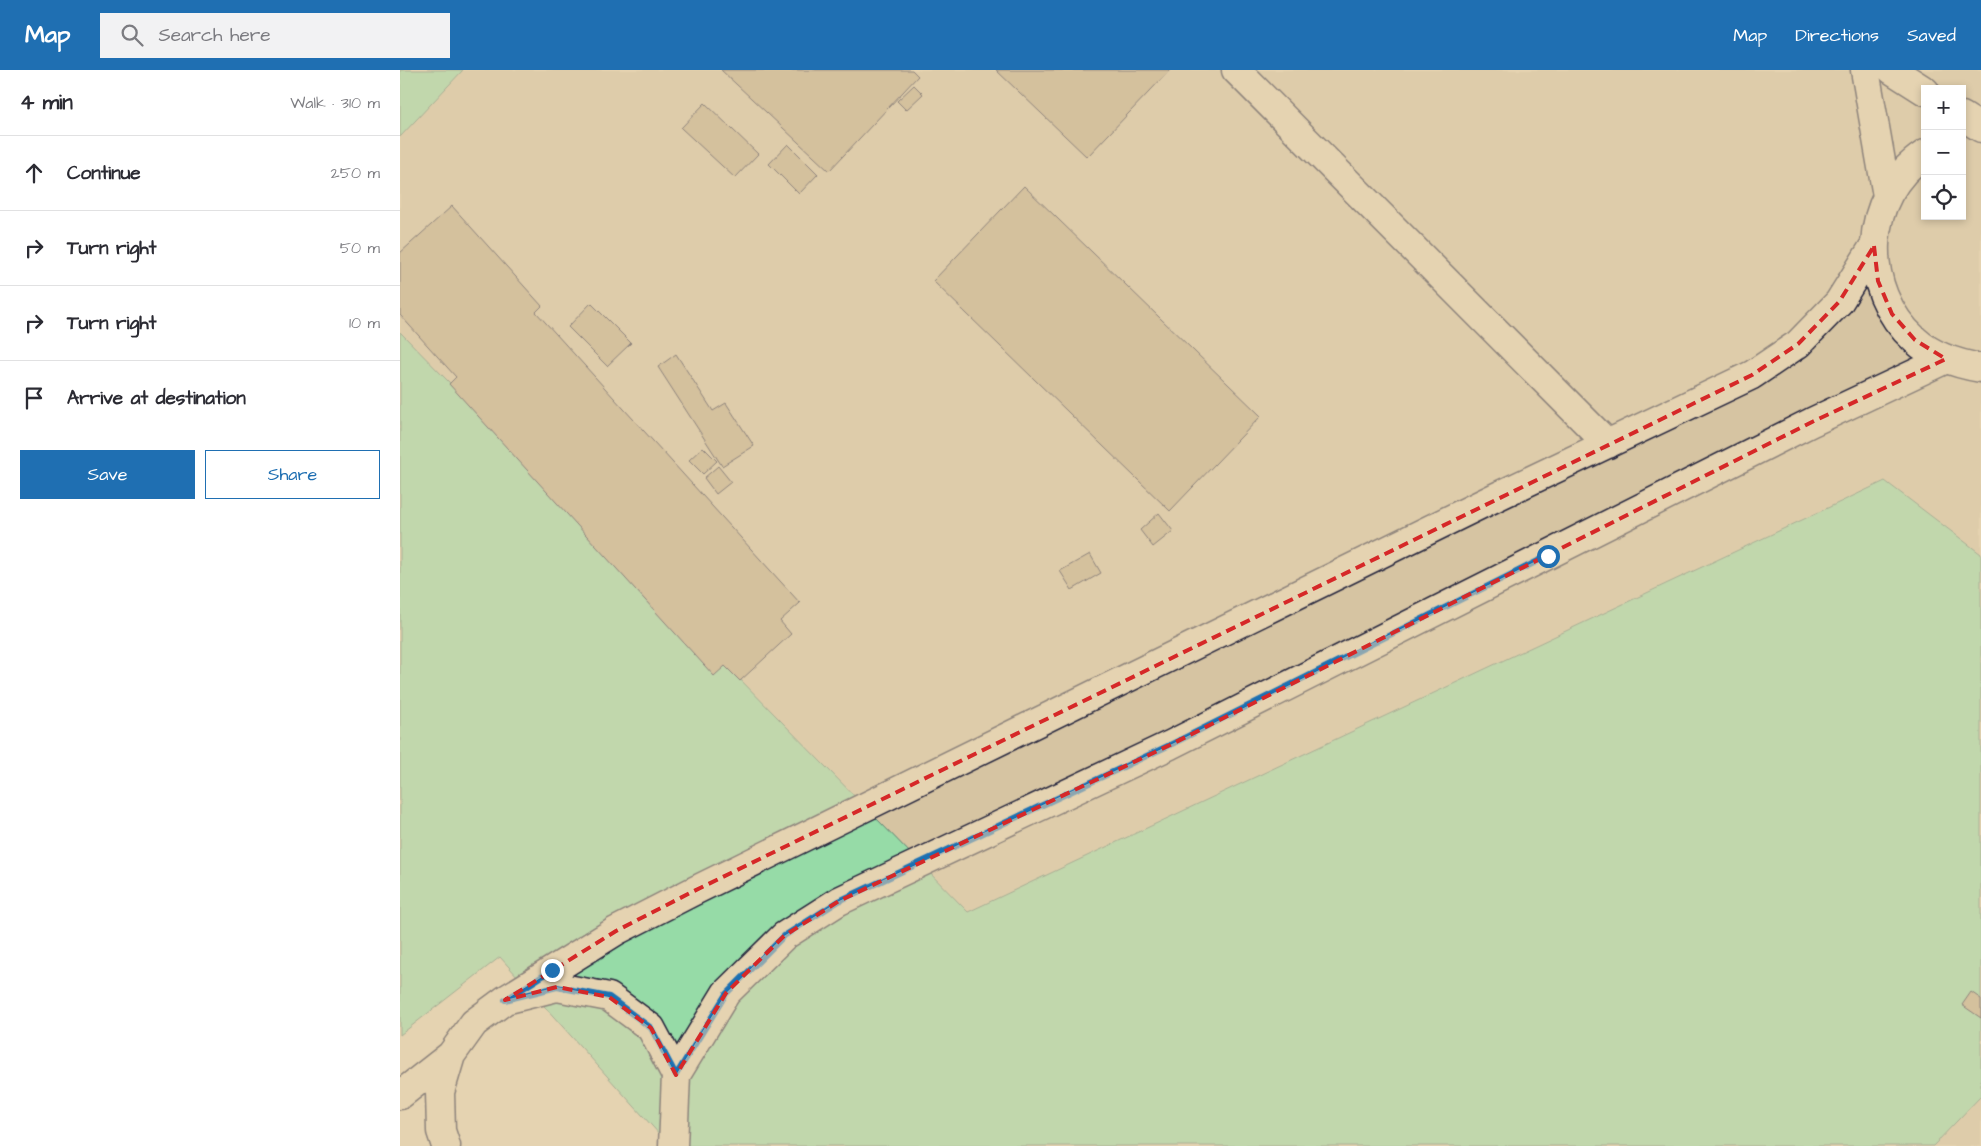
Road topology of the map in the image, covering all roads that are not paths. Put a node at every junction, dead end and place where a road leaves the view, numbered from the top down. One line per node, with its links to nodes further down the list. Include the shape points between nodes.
1 (1236, 70): 13 (street)
2 (1864, 70): 9 (street)
3 (1892, 70): 4 (street)
4 (1921, 88)
5 (1966, 119): 6 (street)
6 (1981, 130): 7 (street)
7 (1966, 135)
8 (1921, 157): 9 (street, via 1911,163)
9 (1888, 196): 10 (street, via 1879,216)
10 (1874, 246): 11 (street, via 1878,281 1892,314 1915,340); 13 (street, via 1838,302 1798,344 1752,375)
11 (1946, 359): 12 (street); 16 (street, via 1812,422 1170,745 839,901 784,936 726,994)
12 (1981, 368)
13 (1608, 444): 14 (street, via 692,892 616,931)
14 (505, 1000): 15 (street, via 474,1023); 16 (street, via 557,987 609,997 651,1028)
15 (451, 1055): 17 (street); 19 (street, via 440,1092 441,1131)
16 (676, 1075): 18 (street)
17 (400, 1095)
18 (674, 1145)
19 (446, 1146)

